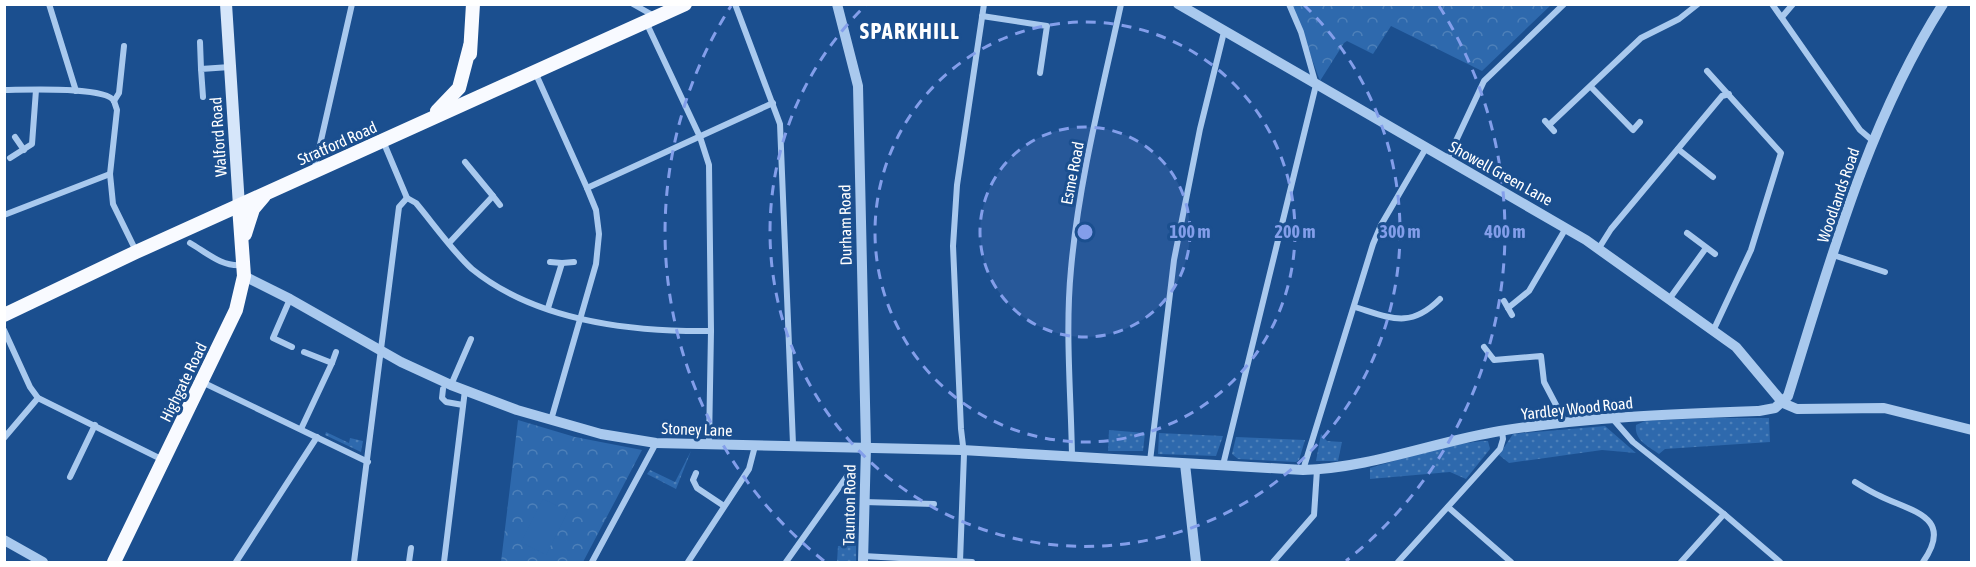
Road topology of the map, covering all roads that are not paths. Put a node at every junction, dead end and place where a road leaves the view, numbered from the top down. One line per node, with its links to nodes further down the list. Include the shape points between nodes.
1 (49, 4): 36 (street)
2 (226, 4): 26 (main road, Walford Road)
3 (352, 4): 55 (street)
4 (473, 4): 24 (highway)
5 (633, 4): 20 (street)
6 (685, 4): 20 (highway, Stratford Road)
7 (735, 4): 40 (street)
8 (837, 4): 120 (street, Durham Road, via 858,86)
9 (984, 4): 18 (street)
10 (1121, 4): 122 (street, Esme Road, via 1087,165 1071,270)
11 (1289, 4): 25 (street)
12 (1564, 4): 53 (street, via 1484,81)
13 (1698, 4): 33 (street, via 1679,19 1641,38)
14 (1772, 4): 19 (street)
15 (1793, 4): 19 (street)
16 (1943, 4): 48 (street, Woodlands Road, via 1894,92)
17 (1182, 6): 21 (street, Showell Green Lane)
18 (982, 16): 30 (street, via 1047,26); 121 (street, via 957,184 952,246)
19 (1782, 17): 48 (street, via 1860,130)
20 (651, 19): 29 (highway, Stratford Road); 46 (street)
21 (1224, 32): 31 (street, Showell Green Lane); 125 (street, via 1174,260)
22 (200, 42): 27 (street, Walford Road)
23 (123, 46): 39 (street, via 119,93)
24 (470, 46): 41 (highway); 43 (highway, via 453,97)
25 (1309, 63): 31 (street); 32 (street)
26 (230, 67): 27 (street); 63 (main road, Walford Road)
27 (201, 69): 38 (street, Walford Road)
28 (1707, 71): 37 (street)
29 (535, 72): 41 (highway, Stratford Road); 58 (street)
30 (1040, 73)
31 (1297, 74): 32 (street, Showell Green Lane)
32 (1316, 85): 49 (street, Showell Green Lane); 127 (street)
33 (1591, 87): 42 (street, via 1633,130); 44 (street, via 1547,123)
34 (4, 90): 35 (street)
35 (36, 90): 36 (street); 51 (street, via 34,137)
36 (76, 91): 39 (street, via 109,95)
37 (1729, 94): 50 (street, via 1722,96); 91 (street, via 1779,149 1780,158 1751,250)
38 (203, 97)
39 (114, 101): 56 (street, via 117,110)
40 (773, 103): 46 (street); 118 (street, via 780,124 782,151)
41 (465, 104): 43 (highway, Stratford Road)
42 (1640, 122)
43 (409, 129): 47 (highway, Stratford Road)
44 (1554, 131)
45 (15, 137): 51 (street)
46 (700, 137): 58 (street); 93 (street, via 712,182)
47 (383, 140): 55 (highway, Stratford Road); 61 (street)
48 (1873, 141): 75 (street, Woodlands Road)
49 (1426, 148): 53 (street, Showell Green Lane); 85 (street, via 1381,225)
50 (1678, 149): 57 (street); 71 (street)
51 (24, 150): 52 (street)
52 (10, 158)
53 (1447, 160): 66 (street, Showell Green Lane)
54 (465, 162): 60 (street)
55 (314, 172): 59 (highway, Stratford Road)
56 (110, 174): 64 (street); 73 (street, via 117,217)
57 (1713, 177)
58 (588, 188): 90 (street, via 598,221 599,248)
59 (266, 194): 63 (highway, Stratford Road); 70 (highway, via 248,219)
60 (493, 196): 62 (street); 68 (street)
61 (407, 198): 68 (street); 97 (street, via 399,207)
62 (500, 205)
63 (238, 206): 65 (highway, Stratford Road); 70 (highway, Highgate Road)
64 (4, 216)
65 (216, 216): 70 (highway, via 231,222); 73 (highway, Stratford Road)
66 (1567, 228): 71 (street, Showell Green Lane); 87 (street, via 1529,291)
67 (1687, 232): 72 (street)
68 (450, 242): 86 (street, via 470,267 492,283)
69 (190, 243): 79 (street, Stoney Lane)
70 (242, 245): 79 (highway, Highgate Road)
71 (1599, 248): 81 (street, Showell Green Lane)
72 (1706, 248): 74 (street); 81 (street)
73 (136, 252): 88 (highway, Stratford Road)
74 (1715, 254)
75 (1833, 255): 80 (street); 105 (street, Woodlands Road)
76 (550, 262): 77 (street)
77 (562, 262): 78 (street); 86 (street)
78 (574, 262)
79 (243, 271): 82 (street, Stoney Lane); 101 (highway, Highgate Road, via 236,310)
80 (1885, 272)
81 (1670, 298): 91 (street, Showell Green Lane)
82 (290, 299): 95 (street, via 273,338); 97 (street, Stoney Lane)
83 (1440, 299): 85 (street, via 1422,315 1403,320)
84 (1504, 301): 87 (street)
85 (1355, 307): 128 (street)
86 (548, 308): 90 (street)
87 (1508, 308): 89 (street)
88 (4, 315)
89 (1512, 315)
90 (581, 318): 93 (street, via 668,330); 108 (street)
91 (1714, 329): 105 (street, Showell Green Lane, via 1748,360)
92 (4, 330): 104 (street)
93 (711, 331): 117 (street)
94 (471, 339): 102 (street)
95 (292, 347)
96 (1484, 347): 109 (street, via 1494,360 1541,356 1544,382)
97 (380, 350): 102 (street, Stoney Lane); 124 (street)
98 (304, 352): 100 (street)
99 (336, 352): 100 (street)
100 (332, 363): 111 (street)
101 (202, 382): 111 (street); 123 (highway, Highgate Road)
102 (447, 387): 103 (street, Stoney Lane); 106 (street, via 442,398)
103 (465, 390): 106 (street); 108 (street, Stoney Lane)
104 (38, 398): 110 (street); 115 (street)
105 (1783, 403): 107 (street, Yardley Wood Road, via 1760,411); 112 (street, Yardley Wood Road, via 1797,409 1884,408)
106 (463, 405): 149 (street)
107 (1612, 418): 109 (street, Yardley Wood Road); 140 (street, via 1633,442)
108 (551, 421): 116 (street, Stoney Lane)
109 (1566, 423): 113 (street, Yardley Wood Road)
110 (95, 425): 123 (street); 132 (street)
111 (301, 429): 114 (street)
112 (1971, 430)
113 (1502, 431): 129 (street, Yardley Wood Road); 139 (street, via 1500,449)
114 (317, 437): 124 (street); 146 (street)
115 (4, 438)
116 (656, 443): 117 (street, Stoney Lane); 150 (street)
117 (709, 443): 119 (street, Stoney Lane)
118 (793, 444): 119 (street, Stoney Lane); 120 (street, Stoney Lane)
119 (754, 446): 138 (street, via 753,461)
120 (866, 447): 121 (street, Stoney Lane); 136 (street, Taunton Road)
121 (962, 450): 122 (street, Stoney Lane); 153 (street)
122 (1072, 456): 125 (street, Stoney Lane)
123 (163, 461): 145 (highway, Highgate Road)
124 (368, 462): 147 (street)
125 (1150, 462): 126 (street, Stoney Lane)
126 (1185, 464): 127 (street, Yardley Wood Road); 155 (street)
127 (1223, 465): 128 (street, Yardley Wood Road)
128 (1303, 470): 129 (street, Yardley Wood Road)
129 (1317, 470): 156 (street, via 1314,515)
130 (850, 472): 152 (street)
131 (696, 473): 134 (street)
132 (70, 477)
133 (685, 477): 134 (street)
134 (693, 480): 138 (street, via 697,488)
135 (1855, 482): 161 (street, via 1917,510 1927,519 1932,538)
136 (864, 502): 137 (street); 143 (street, Taunton Road)
137 (934, 504)
138 (724, 506): 151 (street)
139 (1448, 507): 157 (street); 158 (street)
140 (1724, 514): 159 (street); 160 (street)
141 (4, 540): 144 (street)
142 (411, 548): 148 (street)
143 (863, 559): 153 (street)
144 (43, 562)
145 (114, 562)
146 (236, 562)
147 (354, 562)
148 (410, 562)
149 (444, 562)
150 (592, 562)
151 (688, 562)
152 (786, 562)
153 (960, 562): 154 (street)
154 (972, 562)
155 (1196, 562)
156 (1273, 562)
157 (1398, 562)
158 (1510, 562)
159 (1681, 562)
160 (1780, 562)
161 (1923, 562)

